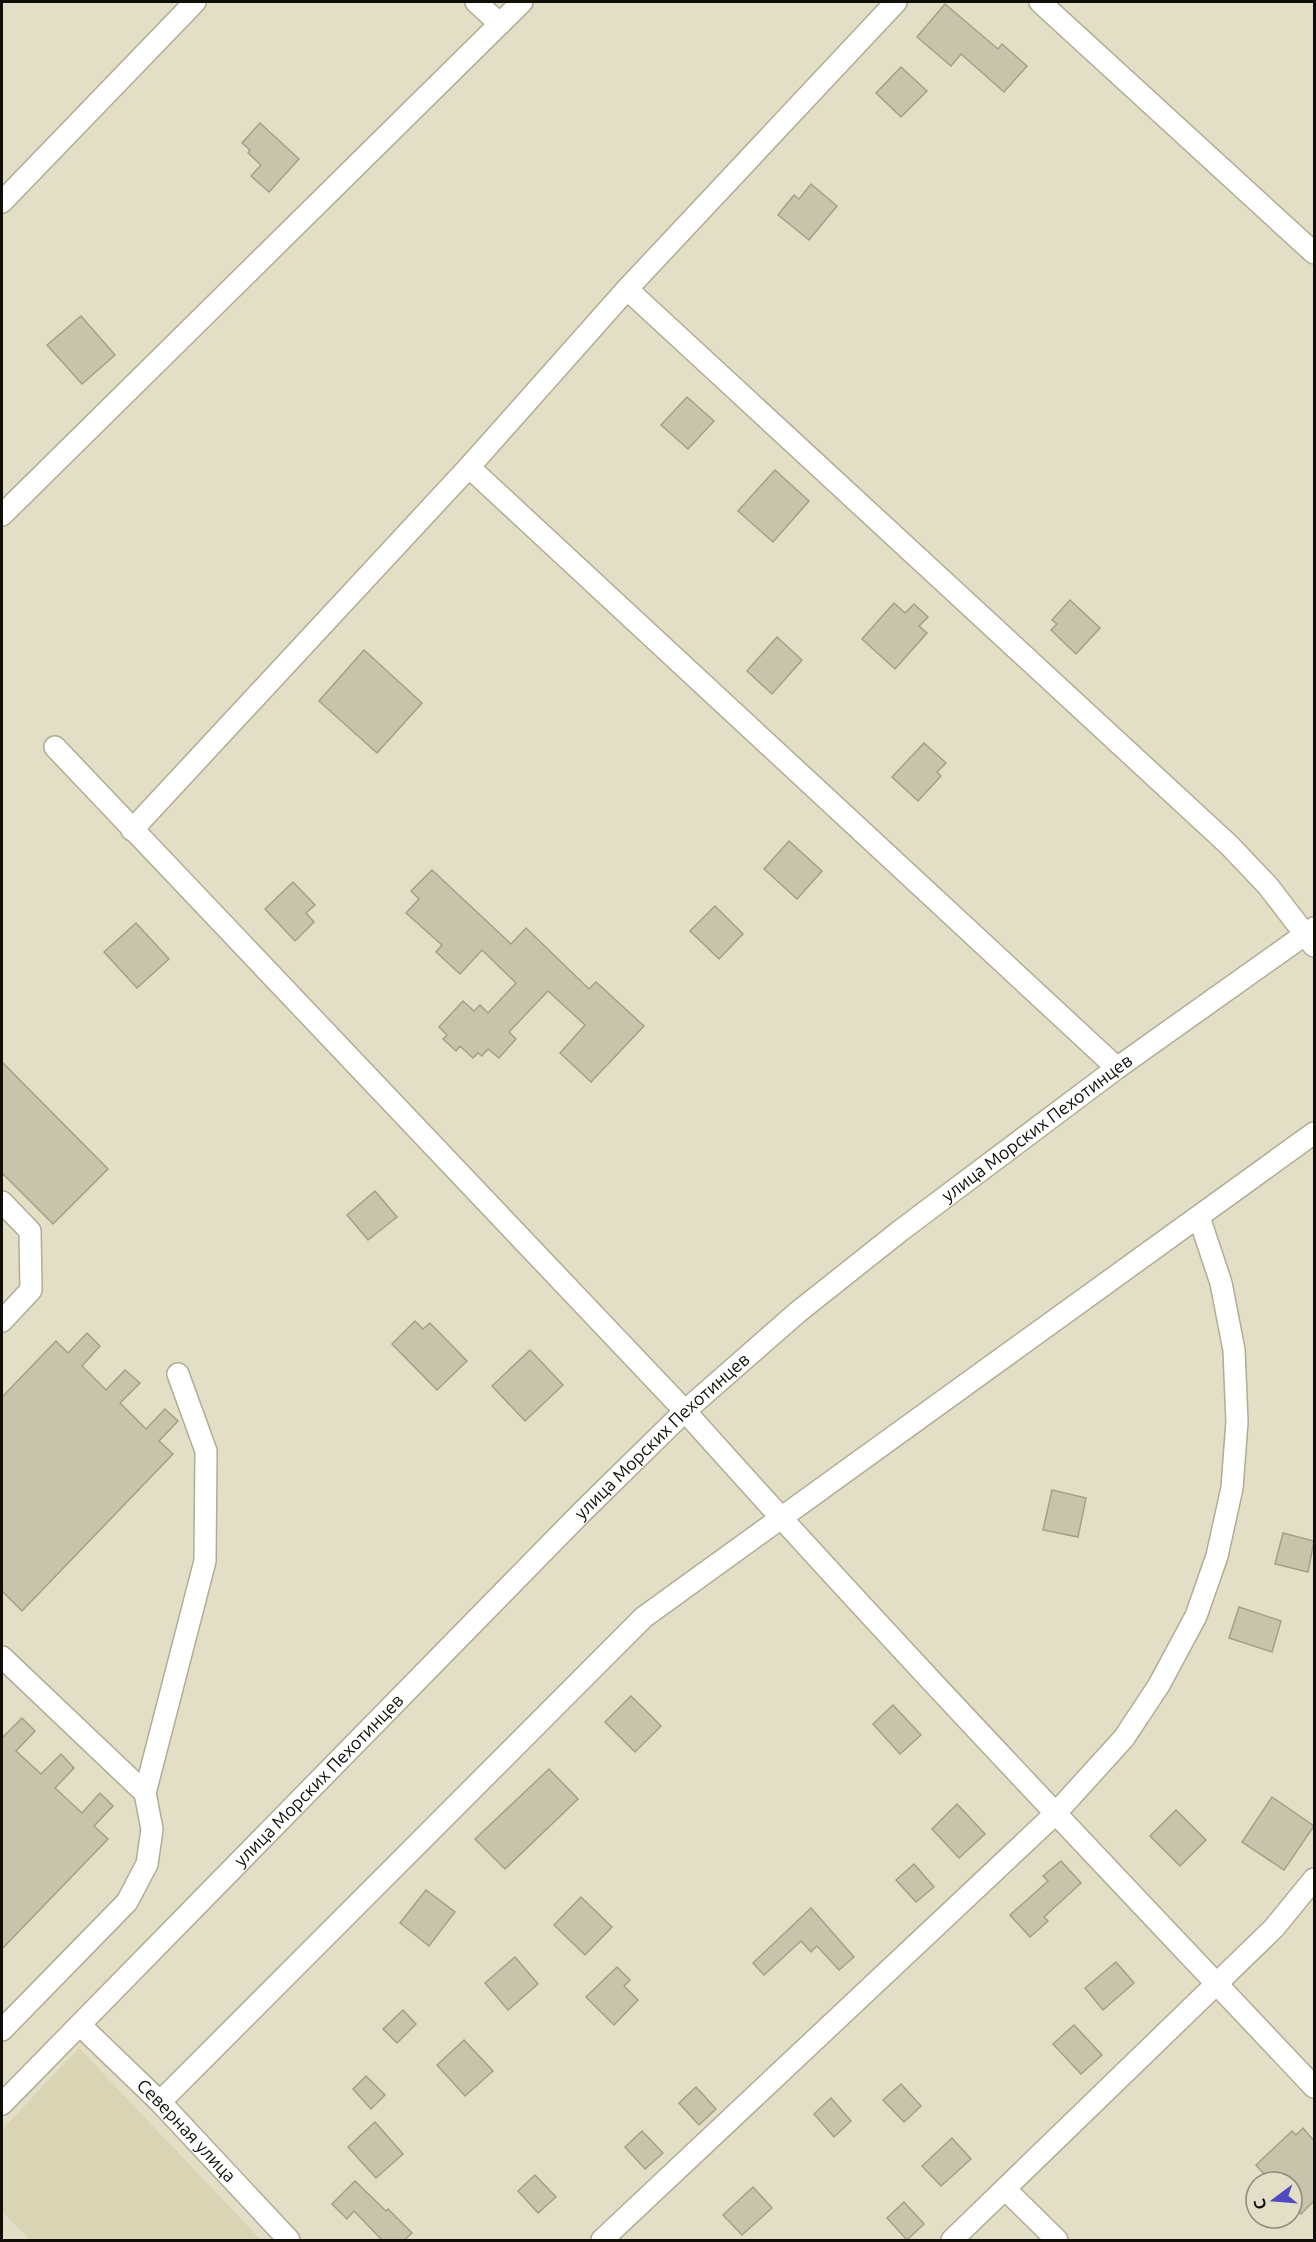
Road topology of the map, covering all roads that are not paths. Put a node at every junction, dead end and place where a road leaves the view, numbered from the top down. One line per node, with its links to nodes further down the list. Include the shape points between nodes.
1 (195, 2): 7 (street)
2 (476, 2): 6 (street)
3 (522, 2): 6 (street)
4 (896, 2): 9 (street)
5 (1040, 2): 8 (street)
6 (500, 24): 11 (street)
7 (2, 202)
8 (1314, 253)
9 (627, 289): 10 (street); 14 (street, via 1229,845)
10 (469, 467): 13 (street); 15 (street)
11 (2, 515)
12 (55, 747): 13 (street)
13 (132, 830): 21 (street)
14 (1312, 936): 15 (street, улица Морских Пехотинцев)
15 (1117, 1068): 21 (street, улица Морских Пехотинцев, via 891,1238 798,1312)
16 (1314, 1133): 18 (street)
17 (2, 1202): 19 (street, via 30,1231 31,1290)
18 (1199, 1217): 22 (street); 25 (street, via 1221,1283 1234,1350 1237,1422 1232,1488 1217,1556 1196,1616 1159,1685 1124,1738)
19 (2, 1321)
20 (178, 1374): 24 (street, via 206,1451 205,1561)
21 (685, 1411): 22 (street); 28 (street, улица Морских Пехотинцев)
22 (782, 1519): 25 (street); 31 (street, via 644,1617)
23 (2, 1658): 24 (street)
24 (145, 1793): 29 (street, via 152,1829 147,1864 127,1902)
25 (1055, 1814): 27 (street); 35 (street)
26 (1314, 1879): 27 (street, via 1274,1928)
27 (1217, 1984): 30 (street); 33 (street)
28 (80, 2025): 31 (street, Северная улица); 32 (street, улица Морских Пехотинцев)
29 (2, 2030)
30 (1314, 2087)
31 (160, 2102): 34 (street, Северная улица)
32 (2, 2104)
33 (1005, 2189): 36 (street); 37 (street)
34 (289, 2241)
35 (602, 2241)
36 (952, 2241)
37 (1057, 2241)

